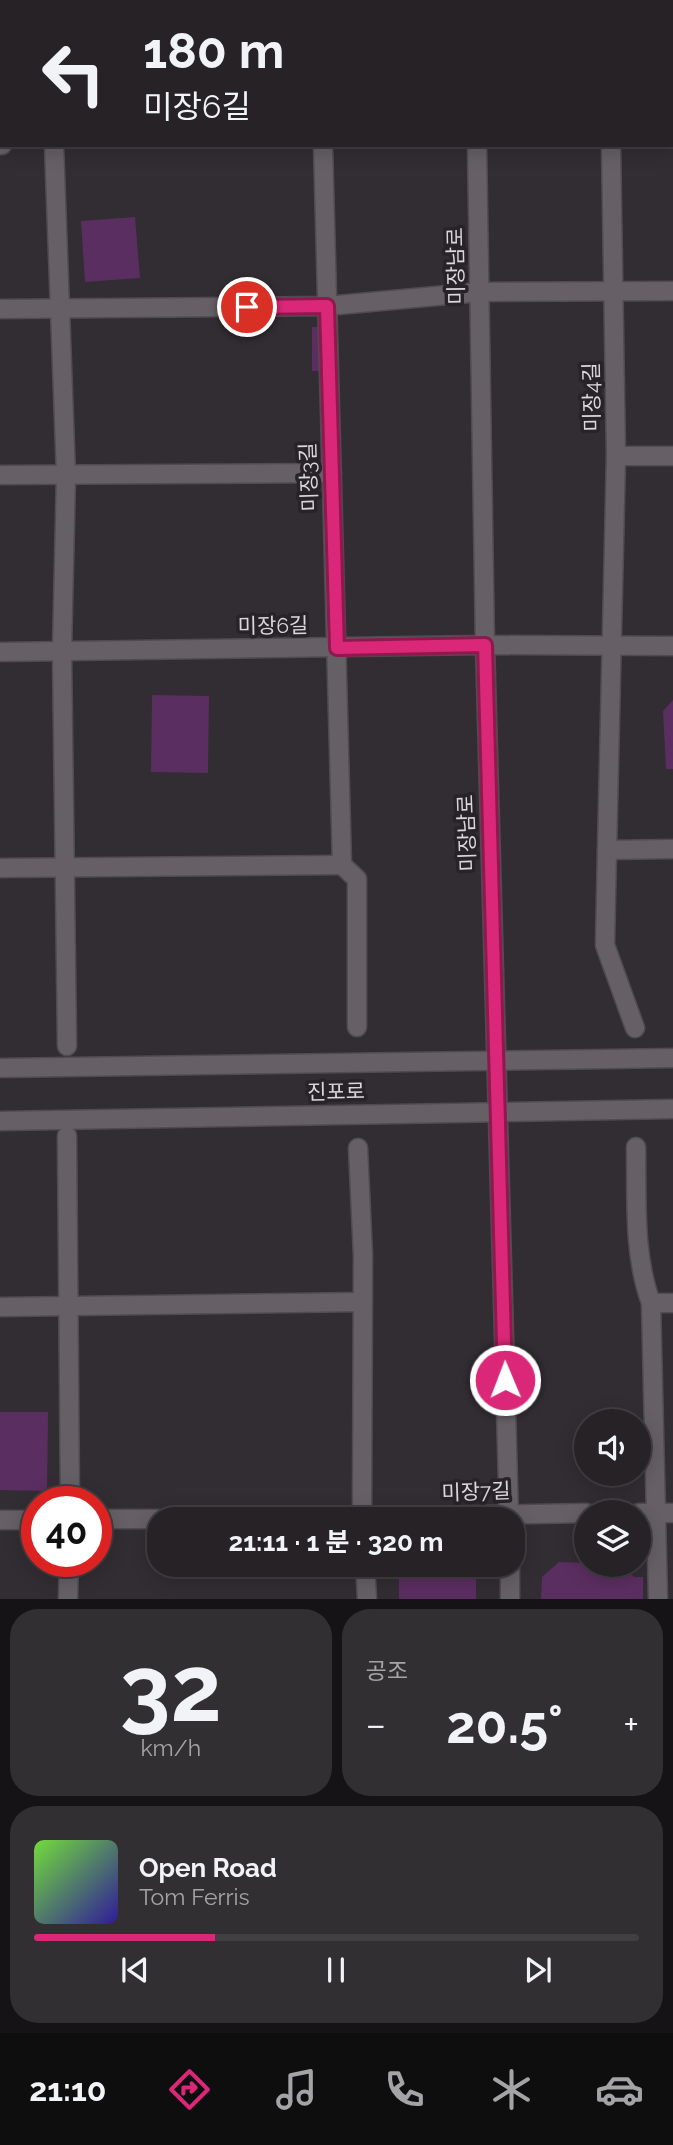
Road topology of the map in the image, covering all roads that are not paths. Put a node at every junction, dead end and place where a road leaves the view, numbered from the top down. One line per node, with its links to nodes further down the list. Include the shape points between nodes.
1 (54, 147): 9 (street)
2 (323, 147): 8 (street, 미장3길)
3 (477, 147): 7 (street, 미장남로)
4 (611, 147): 5 (street, 미장4길)
5 (613, 291): 6 (street); 7 (street); 11 (street, 미장4길)
6 (673, 291)
7 (480, 292): 8 (street); 16 (street, 미장남로)
8 (327, 306): 9 (street); 13 (street, 미장3길)
9 (60, 308): 10 (street); 15 (street)
10 (0, 309)
11 (616, 456): 12 (street); 18 (street, 미장4길)
12 (673, 456)
13 (332, 473): 15 (street); 19 (street, 미장3길)
14 (0, 475): 15 (street)
15 (66, 475): 21 (street)
16 (485, 645): 18 (street, 미장6길); 19 (street, 미장6길); 31 (street, 미장남로)
17 (673, 646): 18 (street, 미장6길)
18 (611, 647): 23 (street, 미장4길)
19 (337, 648): 21 (street, 미장6길); 24 (street, 미장3길)
20 (0, 652): 21 (street, 미장6길)
21 (62, 652): 25 (street)
22 (673, 849): 23 (street)
23 (607, 850): 28 (street, 미장4길, via 605,945)
24 (342, 865): 25 (street); 27 (street, via 357,879)
25 (66, 868): 26 (street); 29 (street)
26 (0, 869)
27 (357, 1027)
28 (635, 1028)
29 (67, 1046)
30 (673, 1058): 31 (street, 진포로)
31 (496, 1061): 32 (street, 진포로); 34 (street, 미장남로)
32 (0, 1069)
33 (673, 1109): 34 (street, 진포로)
34 (498, 1112): 35 (street, 진포로); 46 (street, 미장남로)
35 (0, 1121)
36 (67, 1136): 42 (street)
37 (636, 1147): 40 (street, via 638,1249 641,1277)
38 (358, 1148): 39 (street)
39 (362, 1302): 42 (street); 45 (street)
40 (651, 1303): 41 (street); 48 (street)
41 (673, 1303)
42 (66, 1306): 43 (street); 44 (street)
43 (0, 1307)
44 (70, 1486)
45 (362, 1507)
46 (509, 1507)
47 (574, 1513): 49 (street, 미장7길)
48 (656, 1513): 60 (street)
49 (525, 1515)
50 (112, 1519): 51 (street)
51 (147, 1519)
52 (0, 1520): 53 (street)
53 (21, 1520)
54 (69, 1577): 57 (street)
55 (366, 1577): 58 (street)
56 (510, 1577): 59 (street)
57 (68, 1599)
58 (367, 1599)
59 (510, 1599)
60 (659, 1599)

